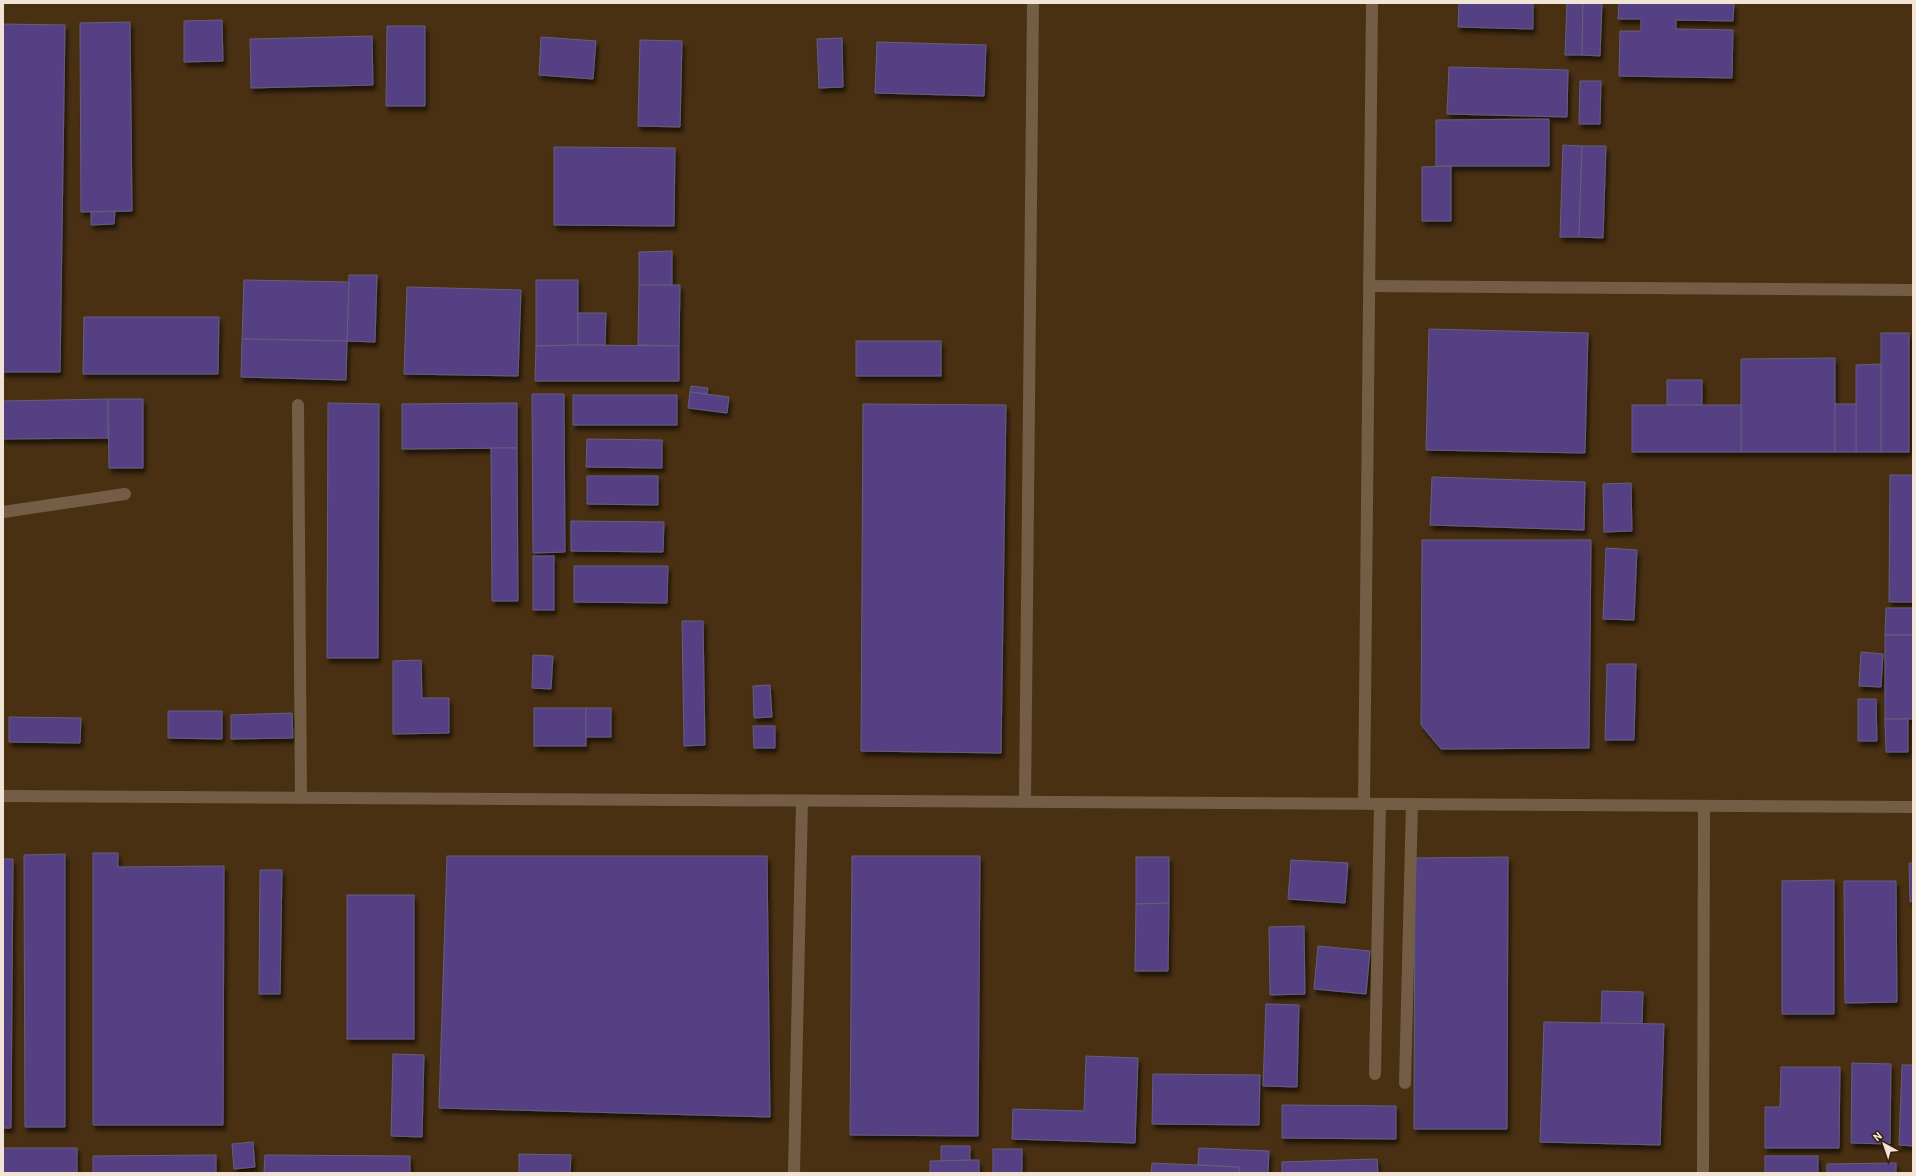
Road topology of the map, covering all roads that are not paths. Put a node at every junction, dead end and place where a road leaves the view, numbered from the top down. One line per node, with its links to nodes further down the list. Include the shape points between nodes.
1 (1033, 3): 11 (street)
2 (1372, 3): 3 (street)
3 (1369, 286): 4 (street); 12 (street)
4 (1913, 290)
5 (298, 405): 9 (street)
6 (125, 494): 7 (street)
7 (3, 512)
8 (3, 796): 9 (street)
9 (301, 798): 10 (street)
10 (802, 801): 11 (street); 19 (street)
11 (1025, 802): 12 (street)
12 (1364, 804): 13 (street)
13 (1380, 804): 14 (street); 17 (street)
14 (1412, 804): 15 (street); 18 (street)
15 (1704, 806): 16 (street); 20 (street)
16 (1913, 807)
17 (1375, 1074)
18 (1405, 1083)
19 (794, 1173)
20 (1703, 1173)

